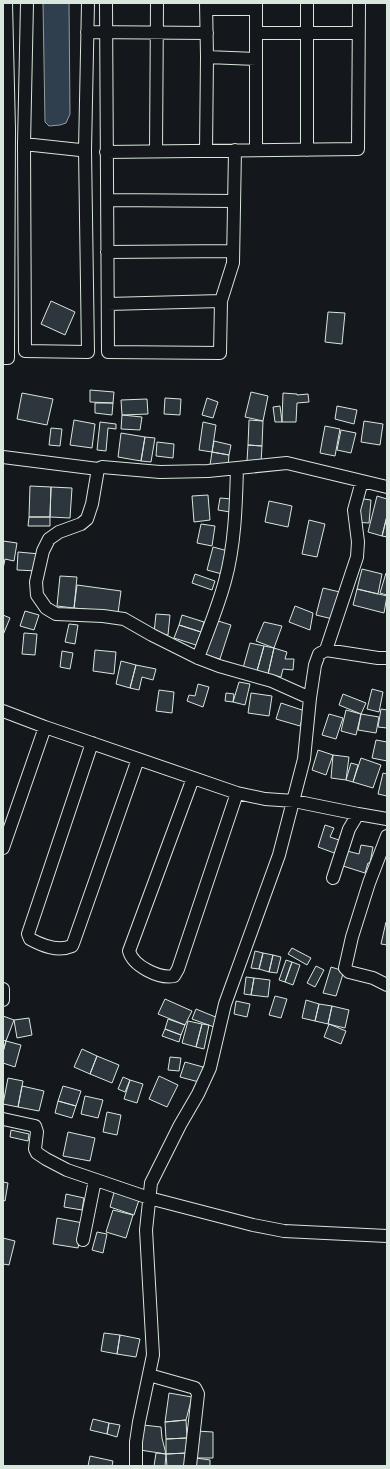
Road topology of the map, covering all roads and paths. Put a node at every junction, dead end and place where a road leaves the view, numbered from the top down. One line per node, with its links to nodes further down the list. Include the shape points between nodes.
1 (6, 3): 19 (street)
2 (27, 3): 20 (street)
3 (88, 3): 10 (street)
4 (106, 3): 11 (street)
5 (157, 3): 12 (street)
6 (307, 3): 13 (street)
7 (358, 3): 14 (street)
8 (206, 6): 9 (street); 15 (street)
9 (256, 6): 16 (street)
10 (87, 32): 11 (street); 22 (street)
11 (106, 32): 12 (street); 28 (street)
12 (157, 33): 15 (street); 26 (street)
13 (307, 33): 14 (street); 16 (street); 25 (street)
14 (358, 33): 25 (street, via 358,149)
15 (207, 34): 17 (street)
16 (256, 34): 18 (street)
17 (208, 57): 18 (street); 27 (street)
18 (256, 59): 24 (street)
19 (6, 130): 20 (street); 35 (street, via 8,358)
20 (24, 130): 21 (street)
21 (24, 144): 22 (street); 22 (street, via 25,351 88,352)
22 (85, 150)
23 (235, 150): 24 (street); 27 (street); 30 (street)
24 (256, 150): 25 (street)
25 (307, 150)
26 (156, 151): 27 (street); 28 (street)
27 (206, 151)
28 (106, 152): 29 (street)
29 (107, 200): 30 (street); 32 (street)
30 (234, 201): 31 (street)
31 (233, 251): 32 (street); 33 (street, via 233,263)
32 (107, 252): 34 (street)
33 (221, 300): 34 (street); 34 (street, via 220,353 108,352)
34 (108, 304)
35 (3, 358)
36 (3, 457): 38 (street)
37 (237, 468): 38 (street, via 160,472 102,467); 39 (street, via 287,463); 42 (street, via 231,547 225,580)
38 (98, 469): 42 (street, via 87,519 81,524 58,532 49,539 43,551 36,582 37,594 46,608 56,614 124,619)
39 (362, 481): 40 (street); 41 (street, via 354,510 357,557)
40 (387, 487)
41 (326, 650): 43 (street); 44 (street, via 319,654)
42 (198, 658): 44 (street, via 272,681)
43 (387, 658)
44 (310, 698): 51 (street, via 304,759)
45 (3, 711): 46 (street)
46 (45, 727): 47 (street); 55 (street)
47 (92, 743): 48 (street); 48 (street, via 28,934 30,939 51,948 72,946)
48 (138, 759): 49 (street)
49 (193, 778): 50 (street); 50 (street, via 129,951 130,957 138,964 160,976 174,976 178,969)
50 (237, 793): 51 (street, via 265,799)
51 (294, 801): 52 (street); 62 (street, via 279,855 225,1004 210,1068 151,1183)
52 (358, 814): 53 (street); 56 (street, via 349,830)
53 (387, 819)
54 (387, 836): 57 (street, via 369,883 345,968 349,972 373,978)
55 (3, 848)
56 (333, 878)
57 (387, 985)
58 (3, 989): 59 (street)
59 (3, 1000)
60 (3, 1119): 61 (street, via 35,1126 37,1153 67,1170)
61 (94, 1180): 62 (street); 64 (street)
62 (149, 1198): 63 (street, via 284,1231); 65 (street, via 146,1230 153,1355)
63 (387, 1236)
64 (83, 1240)
65 (149, 1376): 66 (street, via 136,1442); 67 (street, via 195,1388 198,1394)
66 (136, 1466)
67 (190, 1466)

